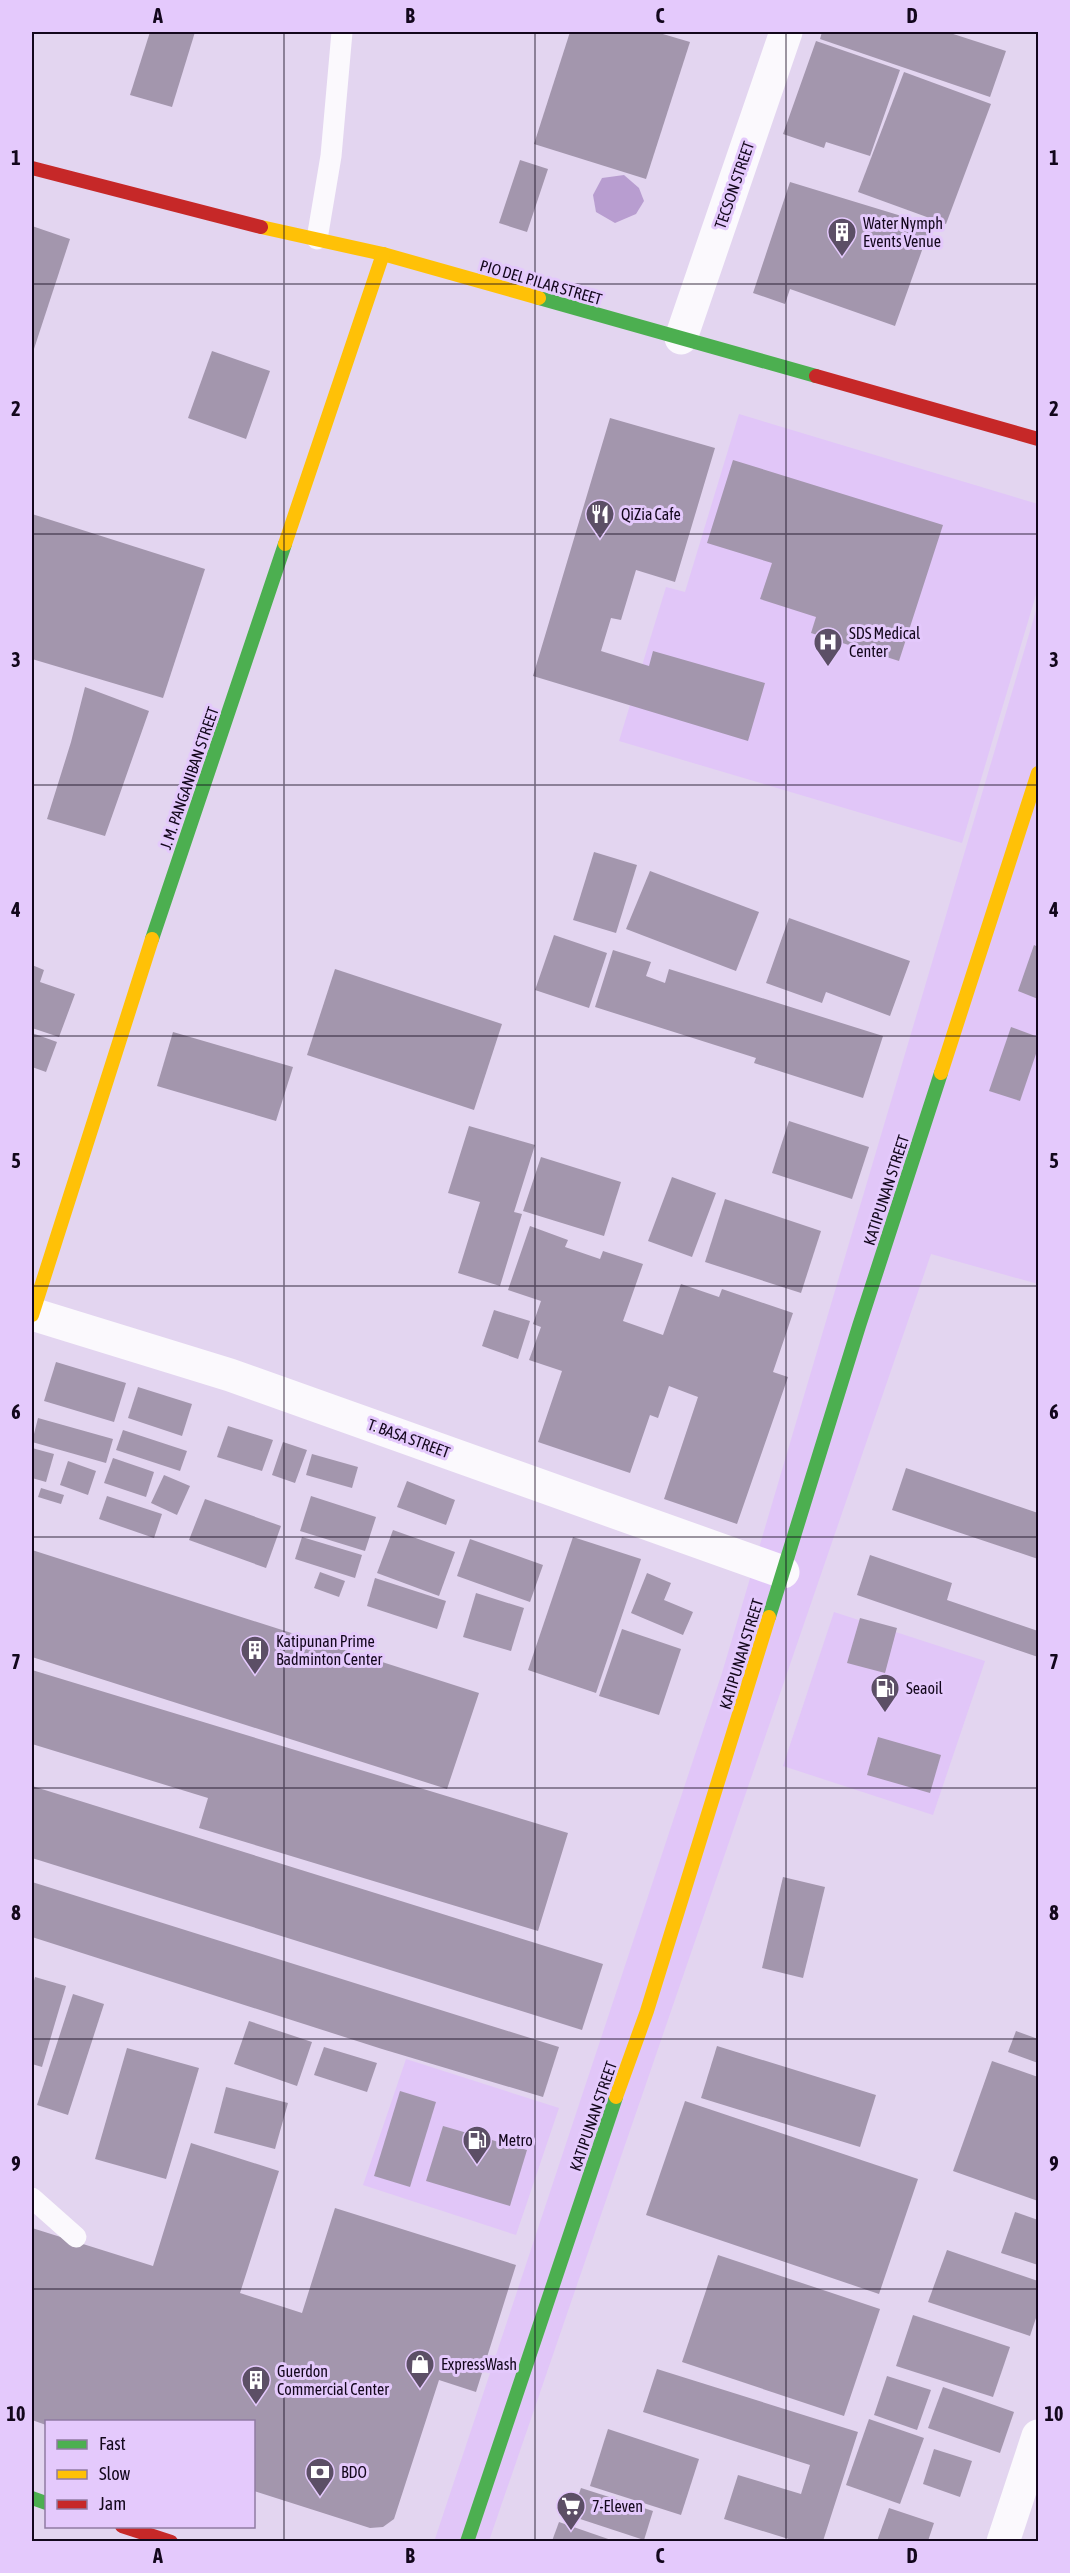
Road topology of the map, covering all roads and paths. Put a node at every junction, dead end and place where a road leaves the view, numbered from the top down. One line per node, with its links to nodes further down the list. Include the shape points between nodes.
1 (342, 32): 4 (lane, via 331,156)
2 (786, 32): 6 (street, TECSON STREET)
3 (32, 168): 4 (street, PIO DEL PILAR STREET, via 208,215)
4 (317, 239): 5 (street, PIO DEL PILAR STREET)
5 (383, 254): 6 (street, PIO DEL PILAR STREET); 9 (street, J. M. PANGANIBAN STREET, via 145,959)
6 (681, 338): 7 (street, PIO DEL PILAR STREET)
7 (1038, 439)
8 (1038, 773): 10 (street, KATIPUNAN STREET)
9 (32, 1314): 10 (street, T. BASA STREET, via 230,1375)
10 (783, 1572): 16 (street, KATIPUNAN STREET, via 647,2011)
11 (32, 2198): 12 (lane)
12 (76, 2237)
13 (1038, 2436): 17 (street)
14 (129, 2528): 15 (street)
15 (171, 2541)
16 (467, 2541)
17 (1003, 2541)

